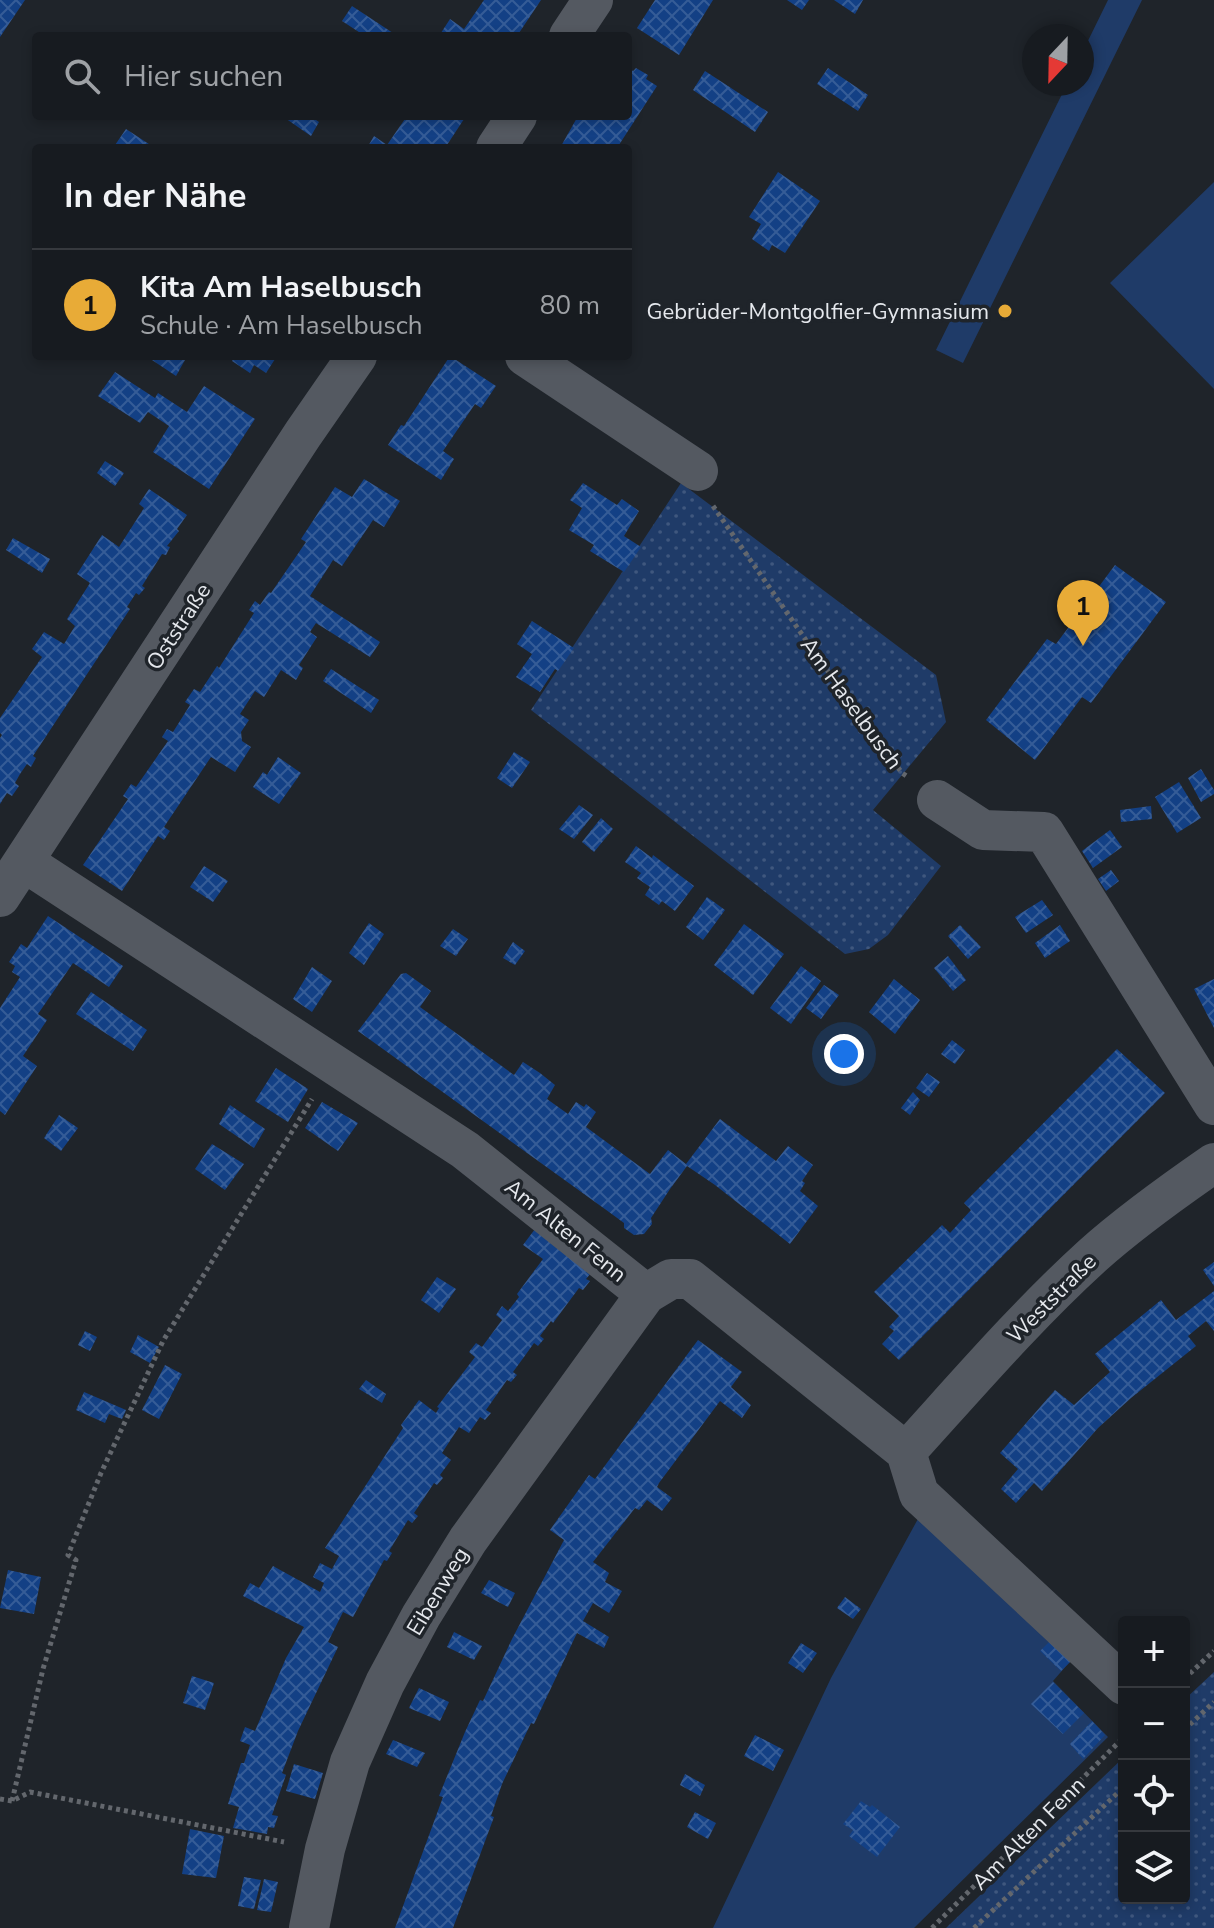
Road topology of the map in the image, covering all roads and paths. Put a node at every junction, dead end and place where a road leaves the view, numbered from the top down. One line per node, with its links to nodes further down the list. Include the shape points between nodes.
1 (593, 0): 2 (street)
2 (572, 32)
3 (514, 120): 4 (street)
4 (499, 144)
5 (354, 360): 9 (street, Oststraße)
6 (531, 360): 7 (street)
7 (698, 471): 8 (path, Am Haselbusch, via 700,487 819,659 902,773)
8 (937, 800): 12 (street, via 983,830 1044,832)
9 (24, 862): 10 (street, Oststraße); 11 (street, Am Alten Fenn)
10 (0, 897)
11 (334, 1065): 14 (street, Am Alten Fenn, via 465,1150); 24 (path, via 163,1341 101,1473 68,1555 76,1560)
12 (1214, 1105)
13 (1214, 1163): 15 (street, Weststraße, via 1094,1254 1039,1306)
14 (646, 1294): 15 (street, Am Alten Fenn, via 671,1279 690,1279); 25 (street, Eibenweg, via 468,1540 421,1616 350,1762)
15 (906, 1452): 18 (street, via 919,1494)
16 (1214, 1651): 17 (path)
17 (1190, 1673)
18 (1118, 1679)
19 (1214, 1702): 20 (path)
20 (1190, 1724)
21 (1118, 1743): 27 (path, Am Alten Fenn)
22 (1118, 1793): 28 (path)
23 (0, 1799): 24 (path)
24 (12, 1801): 25 (path, via 30,1792)
25 (325, 1849): 26 (street, Eibenweg)
26 (309, 1928)
27 (932, 1928)
28 (974, 1928)

